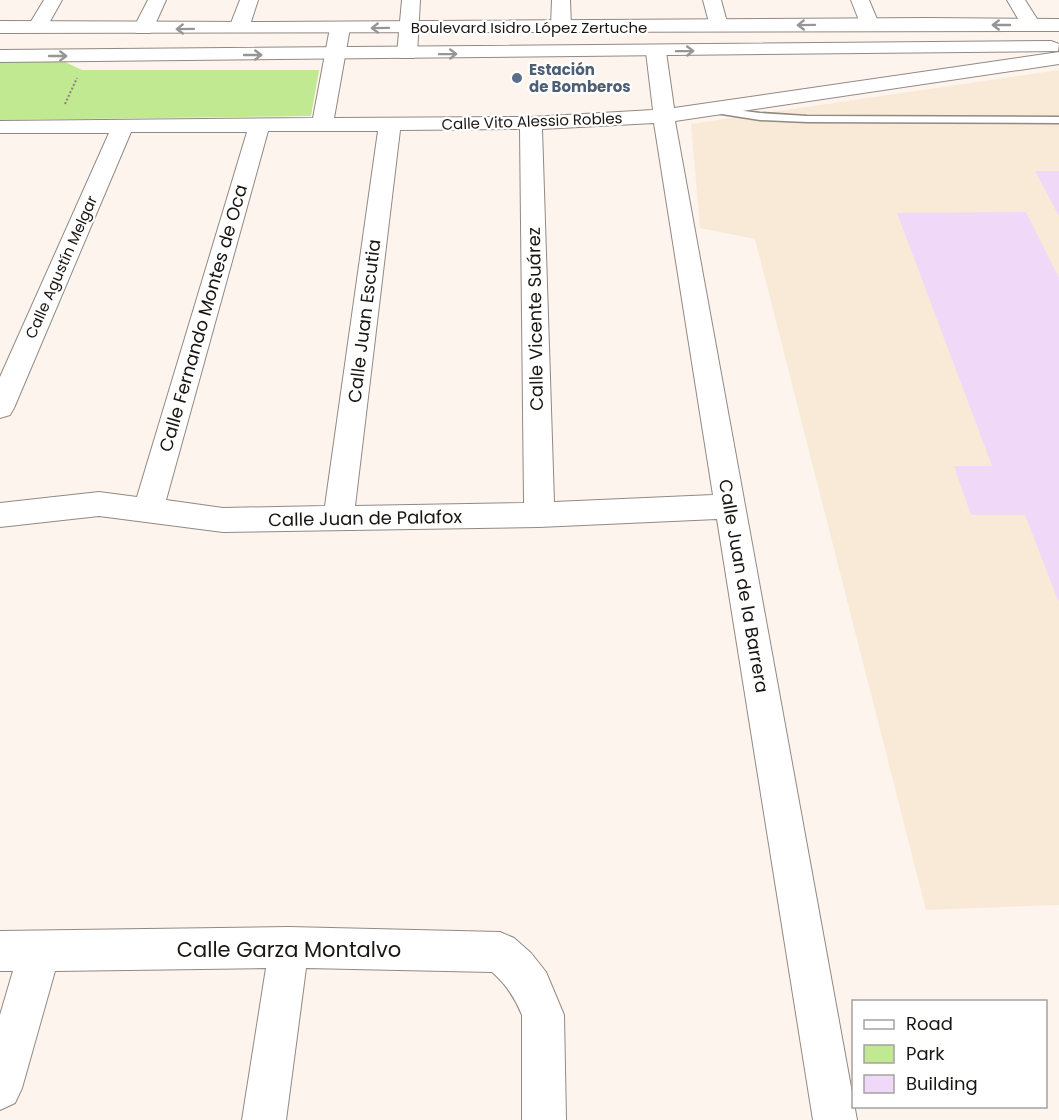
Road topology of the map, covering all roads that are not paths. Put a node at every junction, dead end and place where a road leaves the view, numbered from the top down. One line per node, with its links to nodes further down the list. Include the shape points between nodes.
1 (53, 0): 16 (street)
2 (157, 0): 19 (street)
3 (249, 0): 17 (street)
4 (411, 0): 15 (street)
5 (561, 0): 12 (street)
6 (712, 0): 13 (street)
7 (860, 0): 9 (street)
8 (1016, 0): 10 (street)
9 (869, 24): 10 (main road, Boulevard Isidro López Zertuche, one-way to 9); 13 (main road, Boulevard Isidro López Zertuche, one-way to 13)
10 (1031, 25): 11 (main road, Boulevard Isidro López Zertuche)
11 (1059, 25)
12 (561, 26): 13 (main road, Boulevard Isidro López Zertuche); 15 (main road, Boulevard Isidro López Zertuche)
13 (718, 26)
14 (0, 27): 16 (main road, Boulevard Isidro López Zertuche)
15 (408, 27): 18 (main road, Boulevard Isidro López Zertuche, one-way to 18); 22 (street)
16 (38, 28): 19 (main road, Boulevard Isidro López Zertuche)
17 (239, 28): 18 (main road, Boulevard Isidro López Zertuche); 19 (main road, Boulevard Isidro López Zertuche, one-way to 19)
18 (340, 28): 23 (street)
19 (143, 29)
20 (1059, 47): 21 (main road, Boulevard Isidro López Zertuche, one-way to 20)
21 (656, 52): 22 (main road, Boulevard Isidro López Zertuche, one-way to 21); 27 (street, Calle Juan de la Barrera)
22 (406, 54): 23 (main road, Boulevard Isidro López Zertuche)
23 (335, 55): 24 (main road, Boulevard Isidro López Zertuche, one-way to 23); 31 (street)
24 (0, 56)
25 (1059, 58): 26 (street, Calle Vito Alessio Robles)
26 (713, 110): 27 (street, Calle Vito Alessio Robles); 28 (lane, via 783,120)
27 (664, 116): 29 (street, Calle Vito Alessio Robles); 36 (street, Calle Juan de la Barrera)
28 (1059, 120)
29 (531, 123): 30 (street, Calle Vito Alessio Robles); 39 (street, Calle Vicente Suárez)
30 (390, 124): 31 (street, Calle Vito Alessio Robles); 40 (street, Calle Juan Escutia)
31 (322, 125): 33 (street, Calle Vito Alessio Robles)
32 (123, 126): 33 (street, Calle Vito Alessio Robles); 34 (street, Calle Vito Alessio Robles); 35 (street, Calle Agustín Melgar)
33 (259, 126): 37 (street, Calle Fernando Montes de Oca)
34 (0, 127)
35 (0, 408)
36 (731, 506): 39 (street, Calle Juan de Palafox); 46 (street, Calle Juan de la Barrera)
37 (147, 510): 38 (street, Calle Juan de Palafox, via 99,504); 40 (street, Calle Juan de Palafox, via 223,520)
38 (0, 515)
39 (539, 515): 40 (street, Calle Juan de Palafox)
40 (338, 519)
41 (289, 947): 42 (street, Calle Garza Montalvo); 44 (street); 45 (street, Calle Garza Montalvo, via 500,952 531,987 543,1015)
42 (20, 951): 43 (street)
43 (0, 1088)
44 (264, 1120)
45 (544, 1120)
46 (835, 1120)

